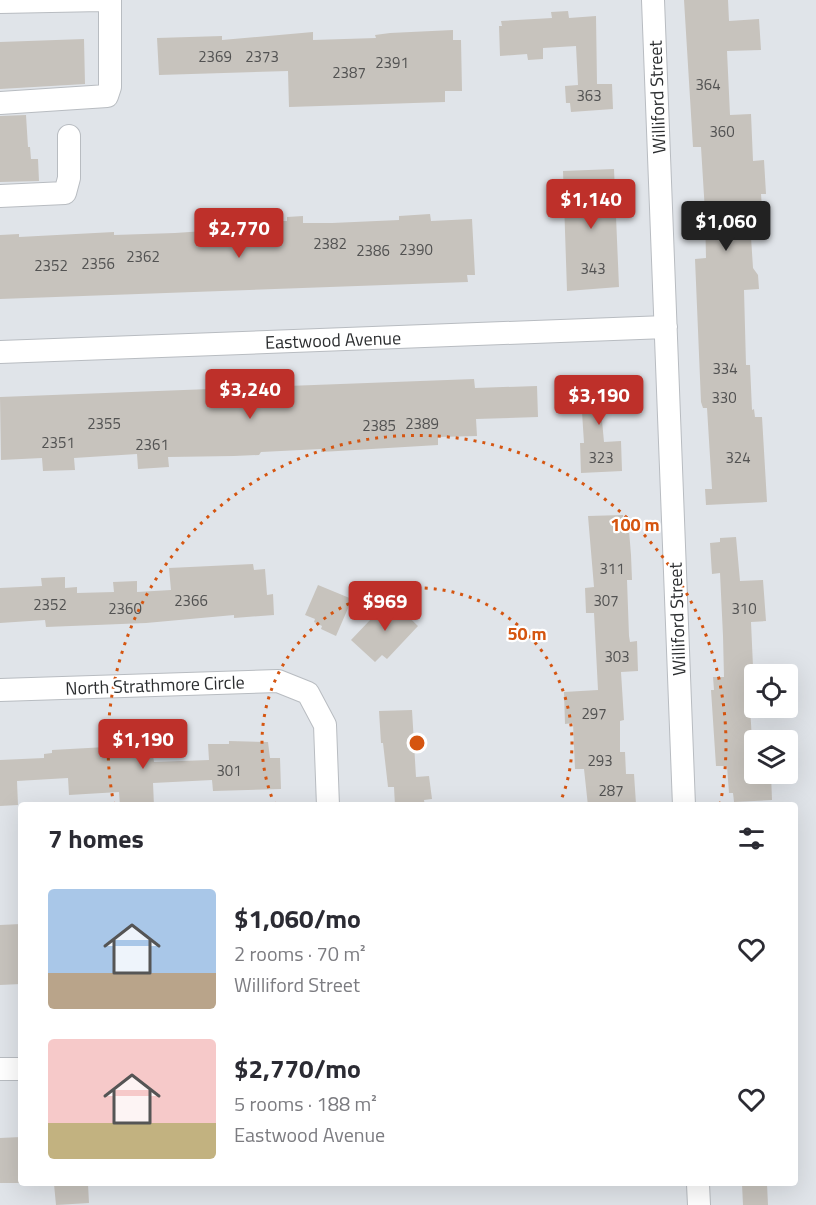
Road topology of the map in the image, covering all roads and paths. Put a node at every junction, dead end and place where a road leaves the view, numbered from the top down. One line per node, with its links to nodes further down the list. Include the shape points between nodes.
1 (102, 0): 4 (street)
2 (110, 0): 5 (street, via 107,96)
3 (652, 0): 8 (street, Williford Street)
4 (0, 2)
5 (0, 103)
6 (69, 136): 7 (street, via 65,193)
7 (0, 196)
8 (666, 327): 9 (street, Eastwood Avenue); 12 (street, Williford Street)
9 (0, 352)
10 (0, 690): 11 (street, North Strathmore Circle, via 278,681 308,693 325,725)
11 (328, 802)
12 (684, 802)
13 (0, 1069): 14 (street)
14 (18, 1069)
15 (698, 1186): 16 (street)
16 (699, 1205)

